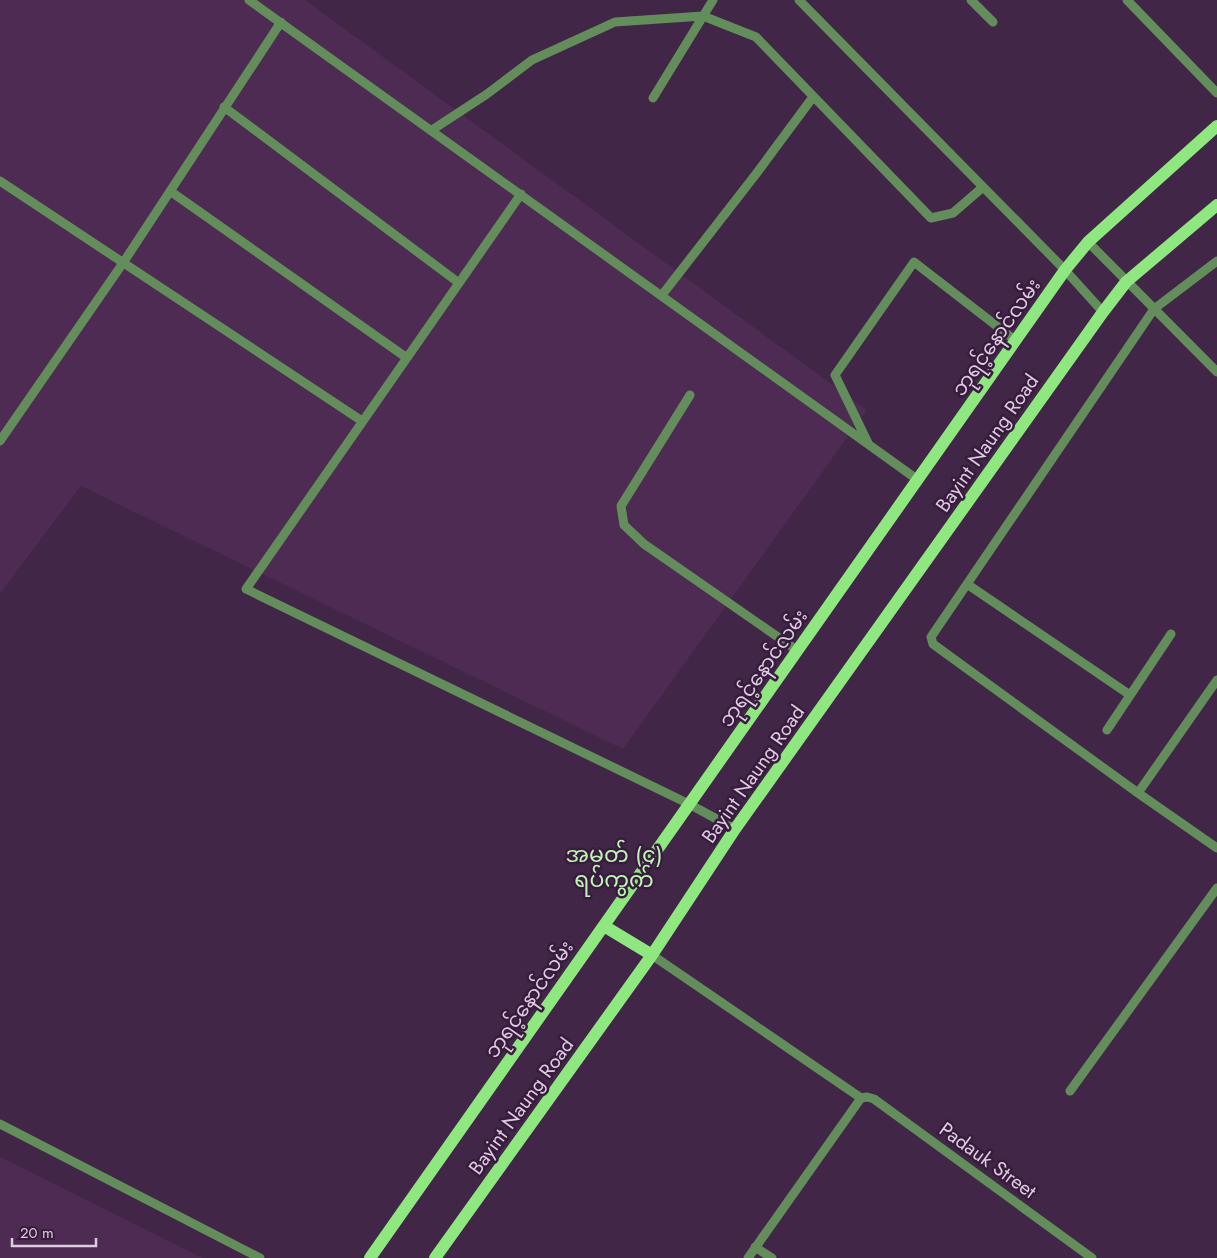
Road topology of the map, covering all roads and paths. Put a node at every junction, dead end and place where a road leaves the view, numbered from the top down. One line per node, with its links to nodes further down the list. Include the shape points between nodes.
1 (250, 0): 7 (street)
2 (713, 0): 6 (street)
3 (799, 0): 16 (street)
4 (971, 0): 8 (street)
5 (1127, 0): 9 (street)
6 (703, 16): 10 (street, via 756,37); 11 (street); 14 (street, via 615,22 532,60)
7 (281, 22): 12 (street); 14 (street)
8 (992, 22)
9 (1217, 94)
10 (813, 97): 16 (street, via 931,218 953,213); 26 (street)
11 (653, 98)
12 (224, 107): 17 (street); 25 (street)
13 (1217, 126): 20 (main road, ဘုရင့်နောင်လမ်း)
14 (432, 130): 18 (street)
15 (0, 181): 22 (street)
16 (983, 187): 23 (street)
17 (170, 191): 22 (street); 30 (street)
18 (521, 194): 25 (street); 26 (street)
19 (1217, 205): 24 (main road)
20 (1088, 242): 23 (main road, ဘုရင့်နောင်လမ်း); 24 (street)
21 (1217, 261): 27 (street)
22 (123, 263): 33 (street); 34 (street)
23 (1065, 270): 28 (street); 29 (main road, ဘုရင့်နောင်လမ်း)
24 (1126, 282): 27 (street); 28 (main road)
25 (459, 283): 30 (street)
26 (662, 295): 35 (street)
27 (1154, 309): 31 (street); 37 (street)
28 (1103, 312): 45 (main road, Bayint Naung Road)
29 (1016, 341): 35 (street, via 914,262 835,375); 36 (main road, ဘုရင့်နောင်လမ်း)
30 (407, 358): 33 (street)
31 (1217, 372)
32 (690, 395): 39 (street, via 620,506 624,525 644,544)
33 (362, 421): 44 (street, via 246,588)
34 (0, 441)
35 (868, 444): 36 (street)
36 (918, 480): 39 (main road, ဘုရင့်နောင်လမ်း)
37 (967, 584): 41 (street); 43 (street, via 931,637 933,644)
38 (1171, 634): 41 (street)
39 (798, 651): 44 (main road, ဘုရင့်နောင်လမ်း)
40 (1217, 680): 43 (street)
41 (1130, 695): 42 (street)
42 (1107, 730)
43 (1138, 793): 46 (street)
44 (689, 804): 45 (street); 48 (main road, ဘုရင့်နောင်လမ်း)
45 (735, 829): 49 (main road, Bayint Naung Road)
46 (1217, 848)
47 (1217, 888): 50 (street)
48 (604, 926): 49 (main road); 55 (main road, ဘုရင့်နောင်လမ်း)
49 (652, 955): 51 (street, Padauk Street); 56 (main road, Bayint Naung Road)
50 (1070, 1091)
51 (861, 1098): 53 (street); 59 (street, Padauk Street, via 874,1099)
52 (0, 1124): 54 (street)
53 (755, 1247): 57 (street); 58 (street)
54 (260, 1258)
55 (370, 1258)
56 (435, 1258)
57 (748, 1258)
58 (772, 1258)
59 (1092, 1258)

